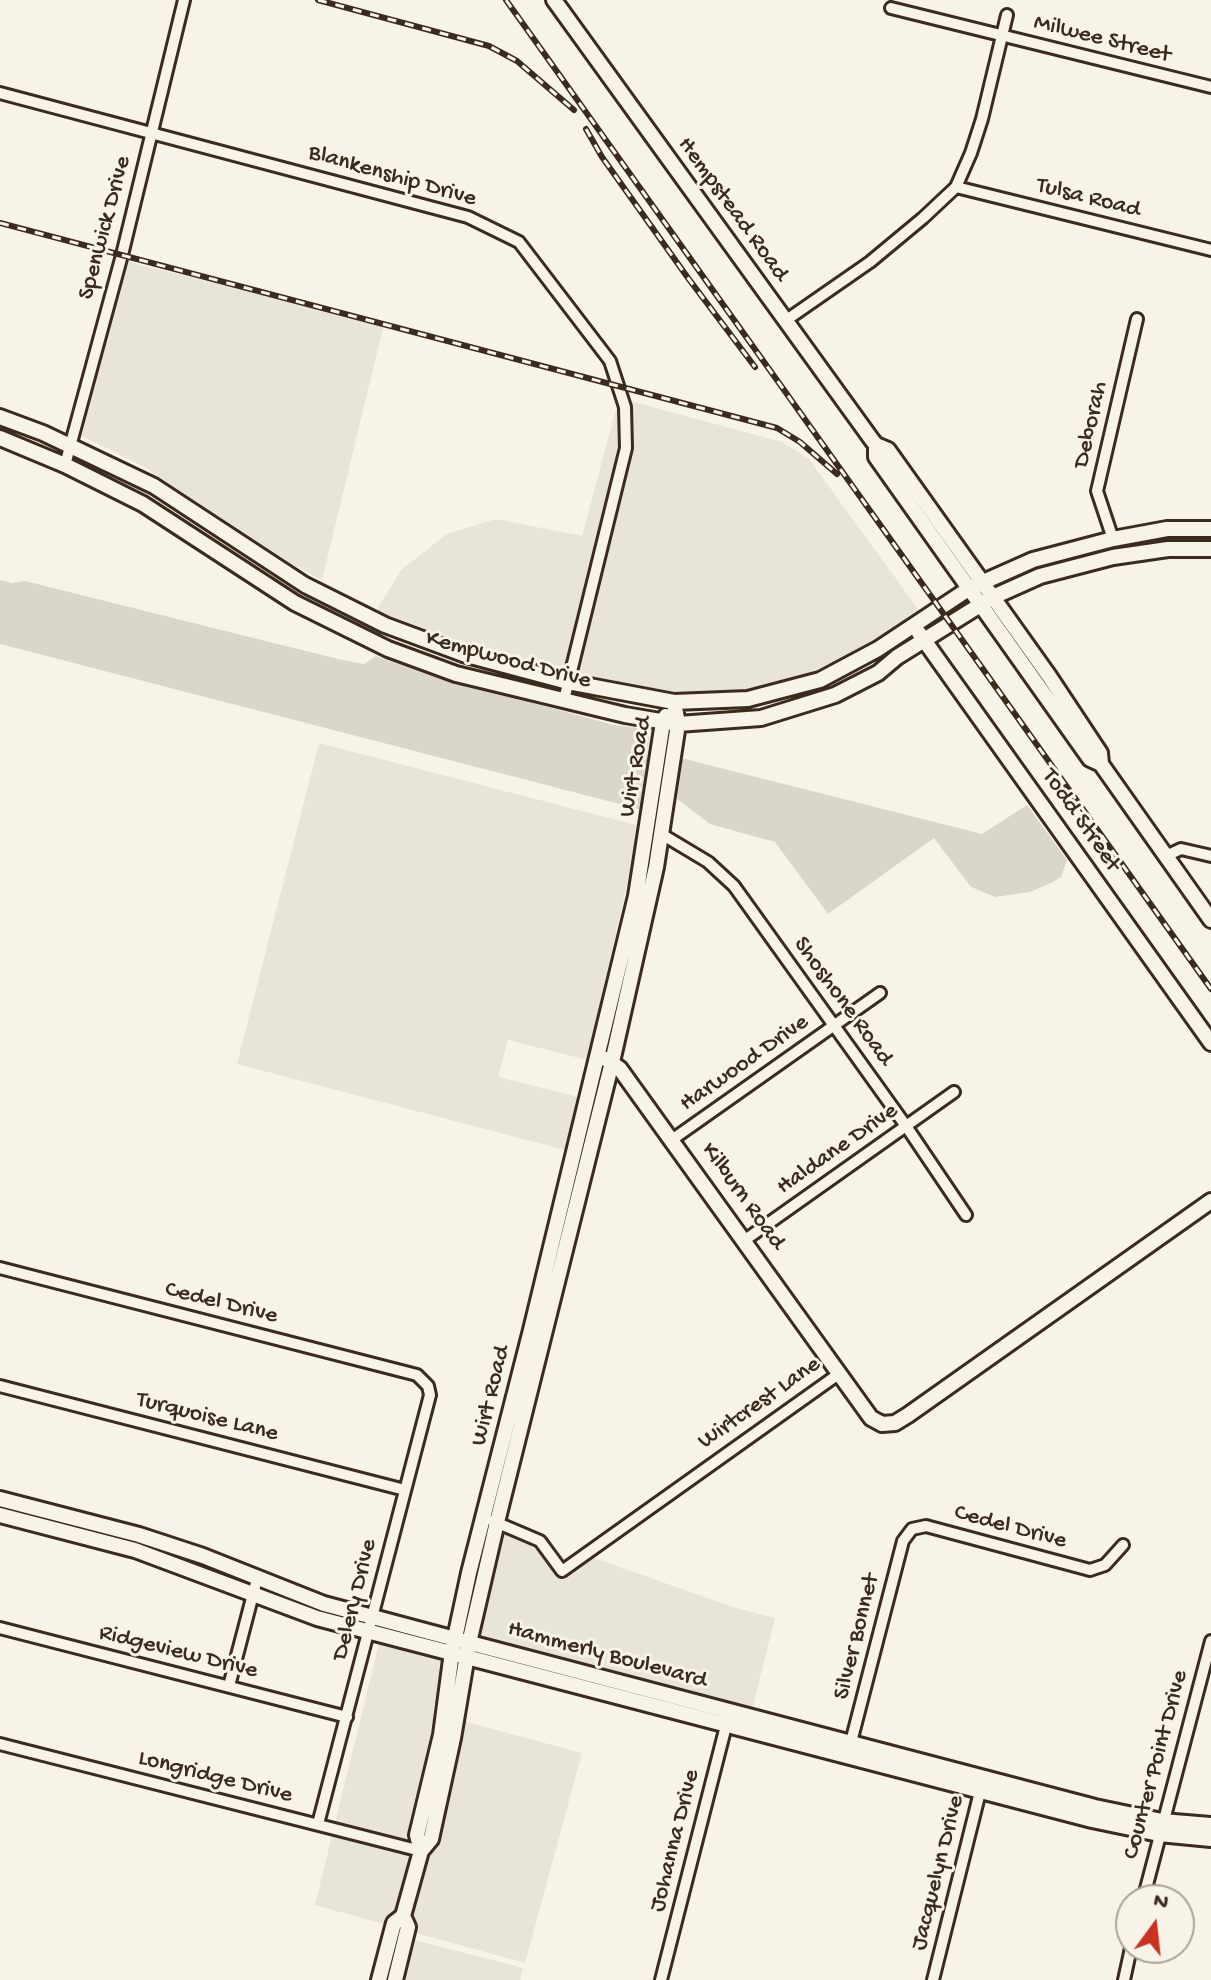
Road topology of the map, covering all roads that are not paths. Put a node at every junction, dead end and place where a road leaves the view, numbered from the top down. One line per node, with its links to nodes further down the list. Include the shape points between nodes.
1 (184, 0): 8 (street, Spenwick Drive)
2 (554, 0): 12 (main road, Hempstead Road)
3 (891, 8): 5 (street, Milwee Street)
4 (1007, 15): 5 (street)
5 (1001, 36): 6 (street, Milwee Street); 9 (street, via 982,119)
6 (1211, 87)
7 (0, 93): 8 (street, Blankenship Drive)
8 (151, 133): 15 (street, Spenwick Drive); 24 (street, Blankenship Drive, via 468,217 519,242 610,361 625,407 626,448)
9 (956, 187): 10 (street, Tulsa Road); 12 (street, via 870,262)
10 (1211, 250)
11 (1137, 319): 18 (street, Deborah, via 1097,491)
12 (785, 321): 20 (main road, Hempstead Road, via 876,445 876,457)
13 (0, 417): 15 (main road, Kempwood Drive)
14 (0, 438): 16 (main road, Kempwood Drive)
15 (70, 446): 16 (street, Spenwick Drive); 24 (main road, Kempwood Drive, via 154,486 354,611 463,654)
16 (65, 465): 26 (main road, Kempwood Drive, via 143,504 253,578 347,631 456,674)
17 (1211, 529): 18 (main road, Kempwood Drive, via 1167,529)
18 (1113, 539): 20 (main road, Kempwood Drive, via 1033,560)
19 (1211, 549): 21 (main road, Kempwood Drive, via 1113,557 1040,576)
20 (976, 585): 21 (main road, Hempstead Road); 22 (main road, Kempwood Drive)
21 (987, 600): 23 (main road, Kempwood Drive); 31 (main road, Hempstead Road, via 1090,759 1101,764)
22 (914, 624): 23 (main road, Todd Street); 25 (main road, Kempwood Drive, via 878,649)
23 (925, 640): 28 (main road, Kempwood Drive, via 878,673); 36 (main road, Todd Street)
24 (568, 682): 26 (street, Blankenship Drive); 27 (main road, Kempwood Drive)
25 (806, 684): 27 (main road, Kempwood Drive, via 748,699); 28 (main road)
26 (564, 700): 29 (main road, Kempwood Drive)
27 (674, 702): 29 (main road, Wirt Road)
28 (813, 703): 29 (main road, Kempwood Drive, via 761,718)
29 (671, 723): 30 (main road, Wirt Road); 37 (main road, Wirt Road)
30 (663, 835): 35 (street, Shoshone Road, via 708,862 734,886); 37 (main road, Wirt Road)
31 (1166, 856): 32 (street, via 1181,849); 33 (main road, Hempstead Road)
32 (1211, 856)
33 (1211, 920)
34 (880, 993): 35 (street, Harwood Drive)
35 (834, 1025): 39 (street, Shoshone Road); 40 (street, Harwood Drive)
36 (1211, 1043)
37 (605, 1059): 40 (main road, Kilburn Road); 51 (main road, Wirt Road)
38 (954, 1092): 39 (street, Haldane Drive)
39 (906, 1126): 42 (street, Shoshone Road); 43 (street, Haldane Drive)
40 (673, 1139): 43 (main road, Kilburn Road)
41 (1211, 1201): 45 (main road, Wirtcrest Lane, via 895,1423 871,1418)
42 (966, 1215)
43 (745, 1240): 45 (main road, Kilburn Road)
44 (0, 1268): 47 (street, Cedel Drive, via 417,1375)
45 (840, 1373): 51 (street, Wirtcrest Lane, via 562,1571 540,1541)
46 (0, 1386): 48 (street, Turquoise Lane)
47 (428, 1386): 48 (street, Delery Drive)
48 (405, 1490): 57 (street, Delery Drive)
49 (0, 1499): 53 (main road, Hammerly Boulevard)
50 (0, 1515): 53 (main road, Hammerly Boulevard)
51 (491, 1520): 60 (main road, Wirt Road)
52 (912, 1529): 54 (street, Cedel Drive, via 926,1526 1090,1570 1105,1565); 66 (street, Silver Bonnet, via 903,1541)
53 (113, 1536): 55 (main road, Hammerly Boulevard, via 203,1556); 56 (main road, Hammerly Boulevard)
54 (1123, 1545)
55 (257, 1579): 56 (street); 57 (main road, Hammerly Boulevard)
56 (252, 1594): 57 (main road, Hammerly Boulevard, via 317,1618); 62 (street)
57 (370, 1624): 60 (main road, Hammerly Boulevard); 63 (street, Delery Drive)
58 (0, 1628): 62 (street, Ridgeview Drive)
59 (1211, 1641): 61 (street, Counter Point Drive)
60 (461, 1647): 64 (main road, Hammerly Boulevard); 72 (main road, Wirt Road, via 417,1835)
61 (1207, 1672): 70 (street, Counter Point Drive)
62 (229, 1686): 63 (street, Ridgeview Drive)
63 (347, 1717): 68 (street, Delery Drive)
64 (728, 1718): 66 (main road, Hammerly Boulevard); 77 (street, Johanna Drive)
65 (0, 1744): 68 (street, Longridge Drive)
66 (850, 1749): 67 (main road, Hammerly Boulevard)
67 (982, 1784): 70 (main road, Hammerly Boulevard, via 1095,1807); 78 (street, Jacquelyn Drive)
68 (318, 1824): 72 (street, Longridge Drive)
69 (1211, 1825): 70 (main road, Hammerly Boulevard)
70 (1161, 1828): 71 (main road, Hammerly Boulevard); 73 (street, Counter Point Drive)
71 (1211, 1839)
72 (421, 1851): 74 (main road, Wirt Road)
73 (1147, 1884)
74 (403, 1916): 75 (main road, Wirt Road, via 394,1923); 76 (main road, Wirt Road, via 408,1927)
75 (379, 1980)
76 (395, 1980)
77 (661, 1980)
78 (933, 1980)

